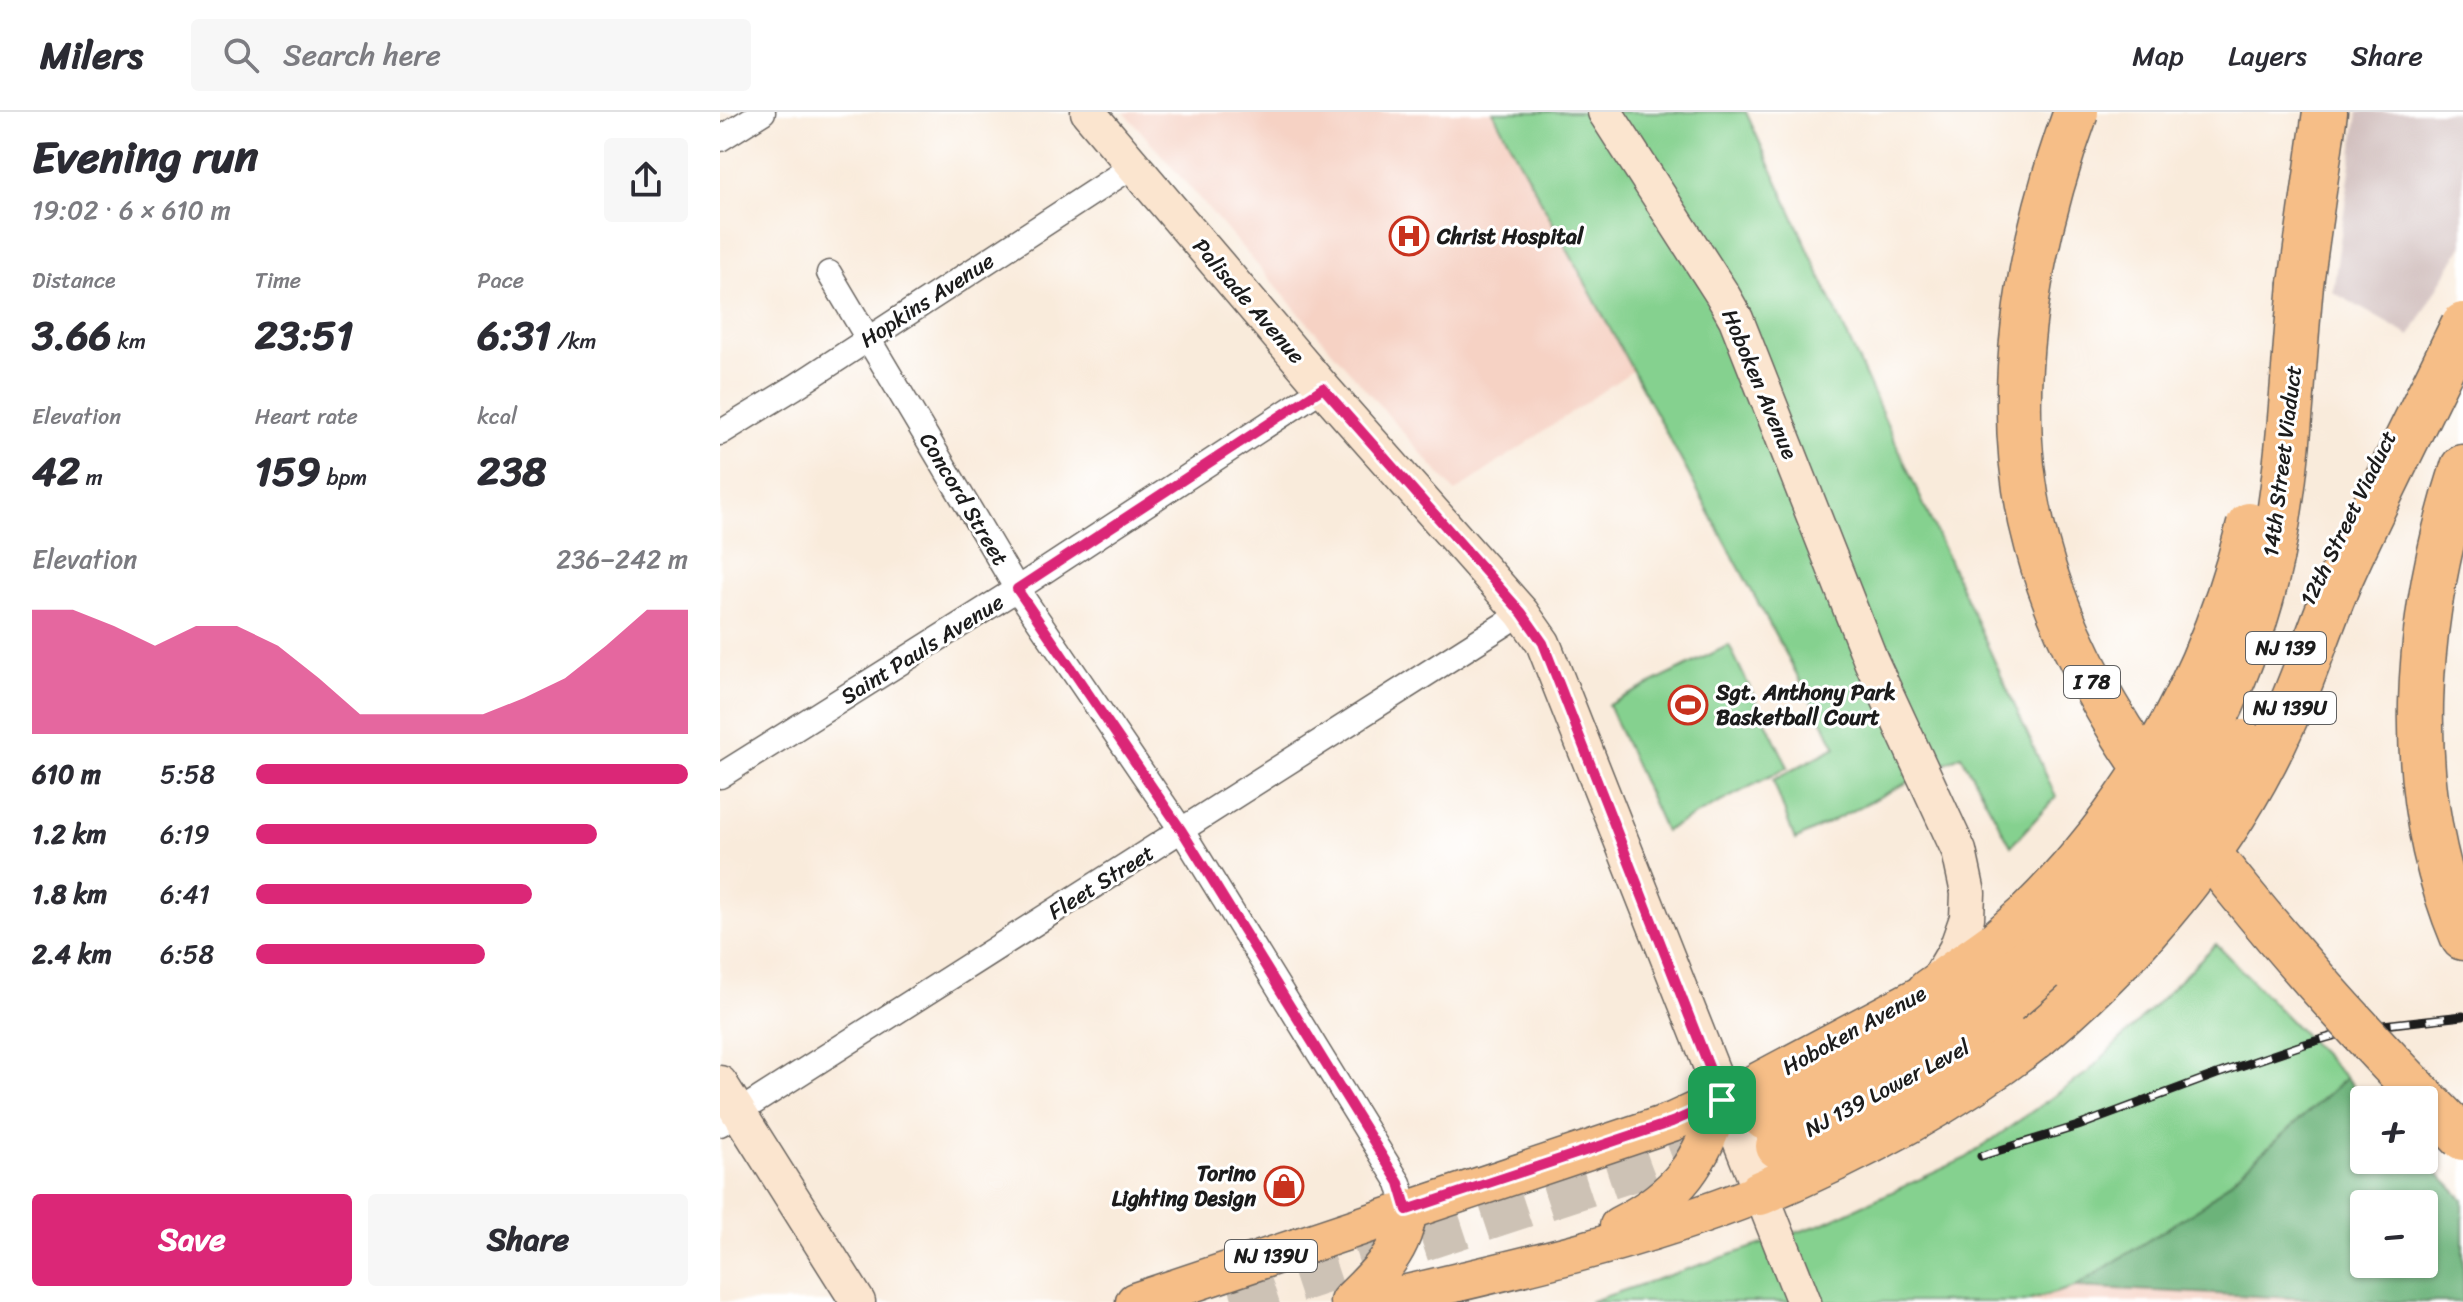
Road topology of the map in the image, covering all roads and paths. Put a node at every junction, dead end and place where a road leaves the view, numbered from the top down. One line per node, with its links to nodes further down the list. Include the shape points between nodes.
1 (763, 112): 6 (street)
2 (1088, 112): 7 (main road, Palisade Avenue)
3 (1605, 112): 21 (main road, Hoboken Avenue, via 1736,319 1862,639 1959,851 1967,918 1942,976)
4 (2076, 112): 26 (highway, I 78, bridge, via 2037,245 2021,384 2028,507 2058,609 2112,717 2188,829 2341,1011)
5 (2325, 112): 20 (highway, NJ 139U, bridge, via 2301,284 2230,594 2175,721 2129,796 2085,853)
6 (720, 139)
7 (1133, 166): 11 (street, Hopkins Avenue); 12 (main road, Palisade Avenue)
8 (829, 273): 11 (street, Concord Street)
9 (2463, 301): 20 (highway, 12th Street Viaduct / NJ 139, bridge, via 2350,506 2229,765 2186,832 2149,881)
10 (2463, 325): 27 (highway, NJ 139U, bridge, via 2352,553 2284,723 2246,797 2192,878 2097,984 1979,1079 1862,1146)
11 (869, 338): 13 (street, Hopkins Avenue); 15 (street, Concord Street)
12 (1323, 388): 15 (street, Saint Pauls Avenue); 16 (main road, Palisade Avenue)
13 (720, 433)
14 (2463, 467): 19 (highway, via 2429,610 2421,726 2433,840)
15 (1017, 589): 17 (street, Saint Pauls Avenue); 18 (street, Concord Street)
16 (1522, 613): 18 (street, Fleet Street); 23 (main road, Palisade Avenue, via 1550,658)
17 (720, 776)
18 (1182, 831): 24 (street, Fleet Street); 28 (street, Concord Street, via 1399,1183)
19 (2463, 938)
20 (2050, 940): 21 (highway, NJ 139U, via 1996,943); 25 (highway, NJ 139 Lower Level / NJ 139, via 1988,1032 1862,1107)
21 (1929, 991): 23 (main road, Hoboken Avenue / NJ 139U)
22 (720, 1083): 24 (main road)
23 (1722, 1100): 27 (main road, Palisade Avenue); 28 (main road, Hoboken Avenue / NJ 139U, via 1672,1122); 29 (main road, via 1698,1160 1665,1196 1640,1215)
24 (729, 1118): 30 (main road)
25 (1772, 1132)
26 (2463, 1138)
27 (1760, 1193): 29 (main road, NJ 139U); 34 (main road, Palisade Avenue)
28 (1407, 1210): 31 (main road, Hoboken Avenue / NJ 139U); 32 (main road, via 1407,1225 1391,1255)
29 (1553, 1260): 33 (main road, NJ 139U)
30 (858, 1302)
31 (1135, 1302)
32 (1349, 1302)
33 (1372, 1302)
34 (1804, 1302)

